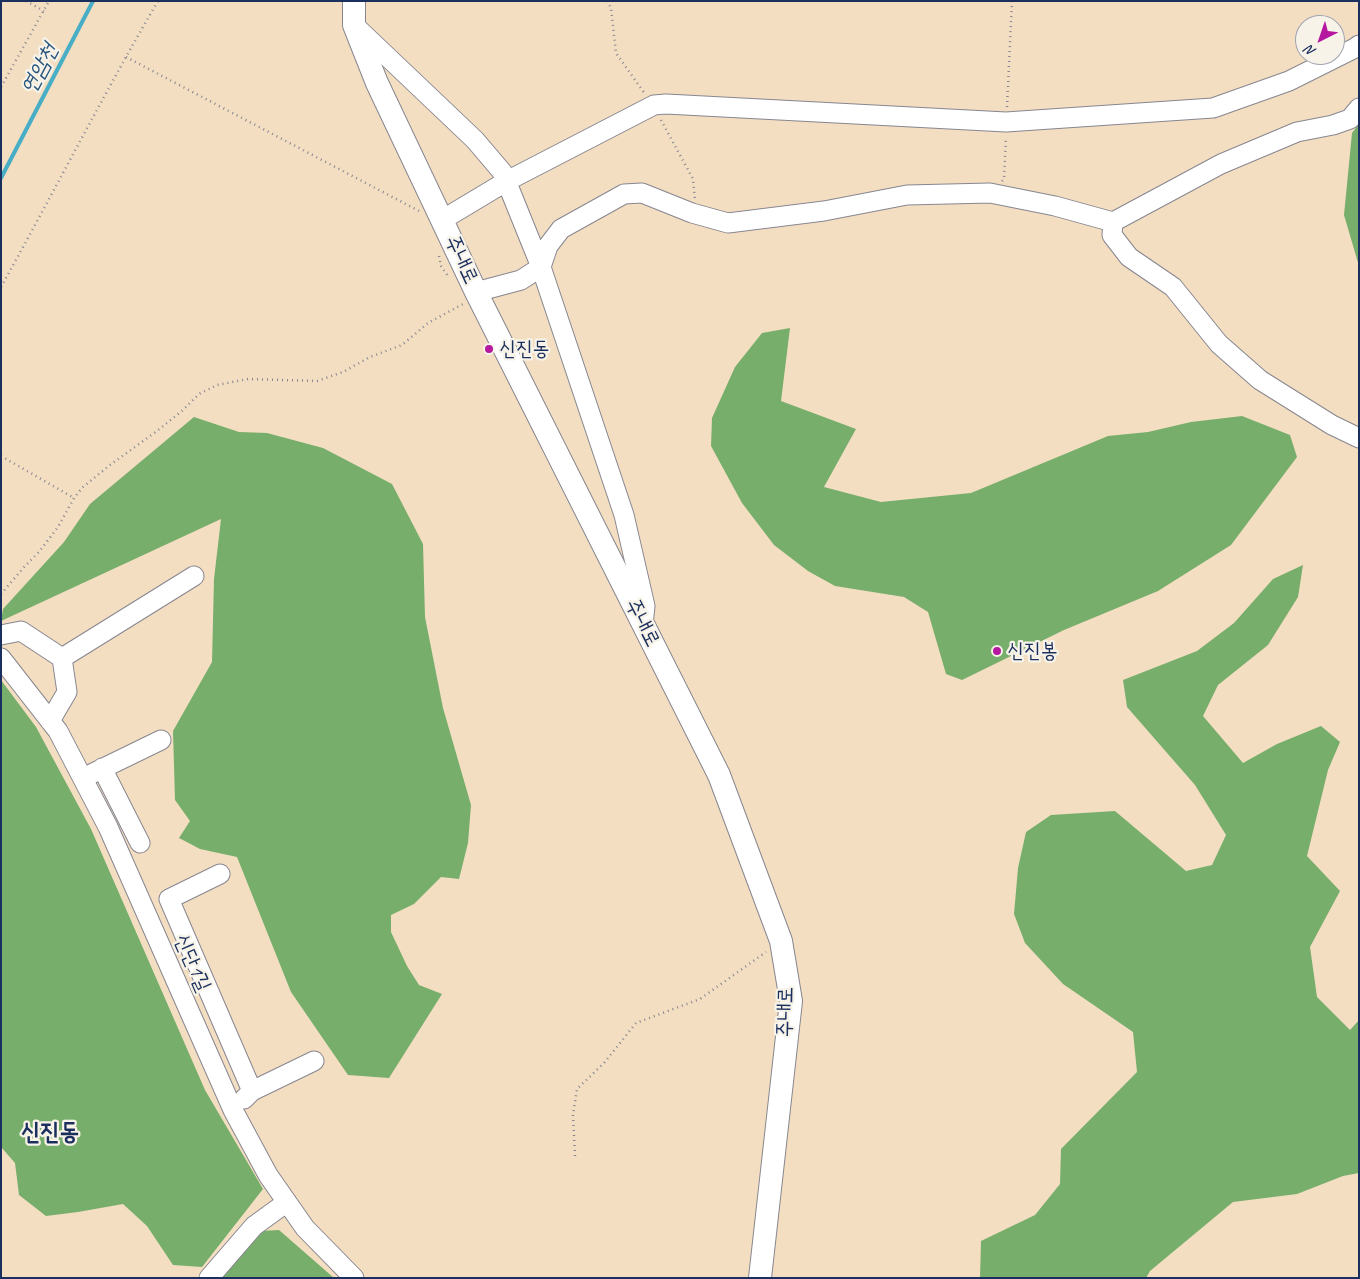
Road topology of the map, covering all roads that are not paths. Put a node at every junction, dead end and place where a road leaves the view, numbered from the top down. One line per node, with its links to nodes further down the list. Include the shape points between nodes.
1 (354, 1): 2 (main road, 주내로)
2 (354, 25): 5 (street, via 475,140); 6 (main road, 주내로)
3 (1359, 45): 5 (street, via 1289,81 1213,108 1006,122 666,104 654,106)
4 (1359, 108): 7 (street, via 1350,119 1297,132 1221,164)
5 (506, 181): 6 (street); 8 (street)
6 (432, 216): 9 (main road, 주내로)
7 (1113, 222): 8 (street, via 990,193 907,195 824,211 728,223 642,193 624,194 561,229 548,246); 10 (street, via 1112,235 1129,257 1173,287 1219,344 1260,380 1332,426)
8 (542, 267): 9 (street, via 521,280); 12 (street, via 624,515 645,606)
9 (477, 295): 12 (main road, 주내로)
10 (1359, 438)
11 (194, 576): 15 (street)
12 (643, 625): 30 (main road, 주내로, via 719,775 781,941 791,1001)
13 (1, 635): 15 (street, via 21,632)
14 (1, 658): 16 (street, 신단1길)
15 (62, 658): 16 (street, via 67,692)
16 (50, 721): 19 (street, 신단1길)
17 (161, 740): 18 (street)
18 (102, 768): 19 (street); 20 (street)
19 (83, 778): 23 (street, 신단1길)
20 (140, 843)
21 (220, 874): 22 (street, via 169,899)
22 (189, 945): 23 (street); 25 (street)
23 (164, 956): 26 (street, 신단1길)
24 (314, 1061): 25 (street)
25 (252, 1091): 26 (street)
26 (232, 1110): 27 (street, 신단1길)
27 (287, 1202): 28 (street, via 254,1226); 29 (street, 신단1길, via 305,1228)
28 (209, 1278)
29 (354, 1278)
30 (760, 1278)

